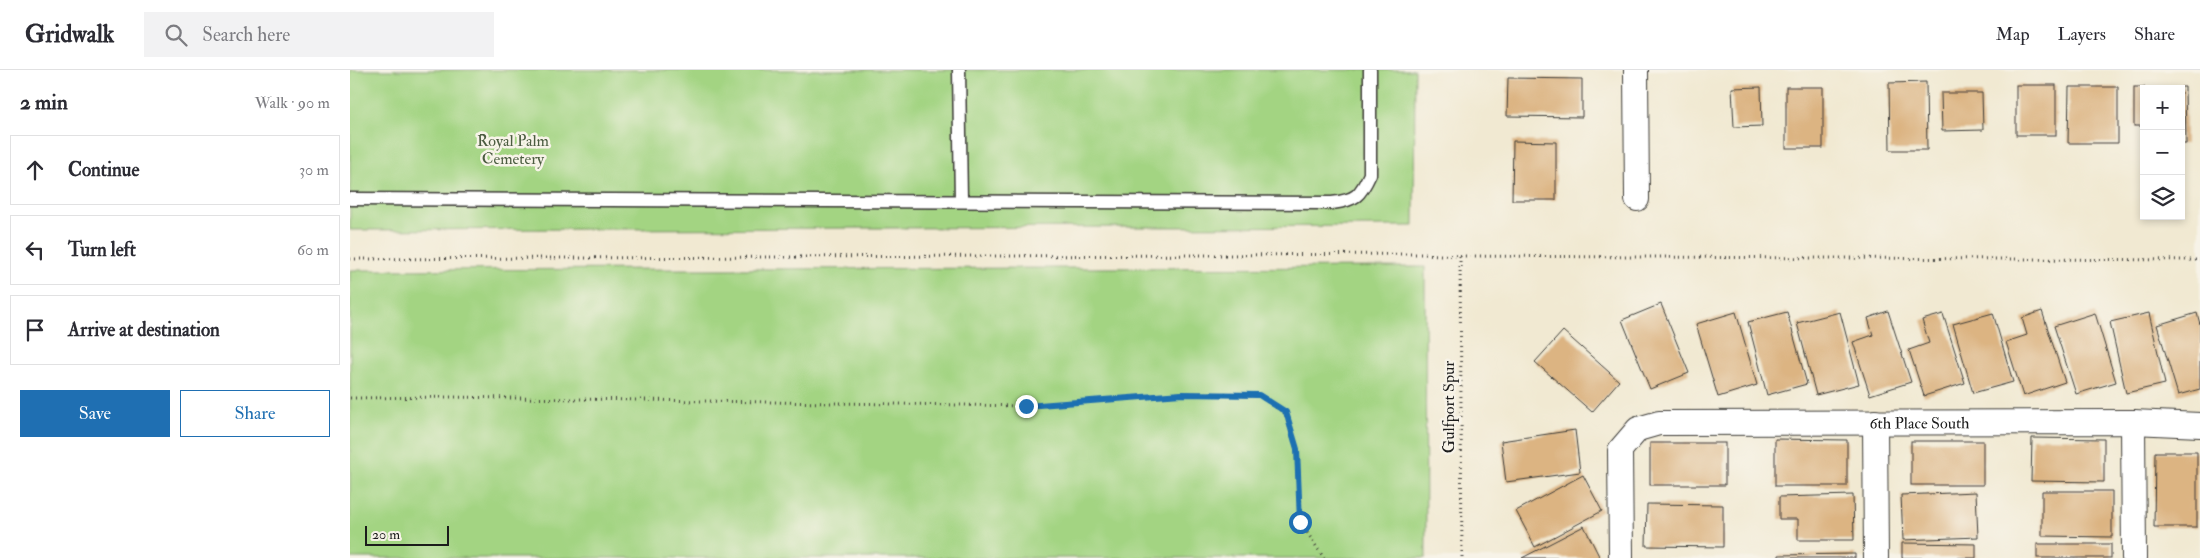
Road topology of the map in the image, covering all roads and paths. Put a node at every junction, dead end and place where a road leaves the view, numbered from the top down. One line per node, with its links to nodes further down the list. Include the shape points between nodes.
1 (959, 70): 6 (lane)
2 (1370, 70): 6 (lane, via 1370,174 1364,187 1351,201)
3 (1636, 70): 5 (street)
4 (350, 199): 6 (lane)
5 (1636, 199)
6 (961, 201)
7 (1460, 256): 8 (path); 9 (path); 15 (path, Gulfport Spur)
8 (350, 259)
9 (2200, 260)
10 (350, 398): 14 (path, via 1026,406 1181,394 1259,395 1286,412 1297,449 1300,522)
11 (1875, 422): 12 (street, 6th Place South); 16 (street, 6th Place South, via 1659,423 1638,429 1620,450); 17 (street)
12 (2132, 422): 13 (street, 6th Place South); 18 (street)
13 (2200, 425)
14 (1324, 558)
15 (1462, 558)
16 (1620, 558)
17 (1876, 558)
18 (2134, 558)

